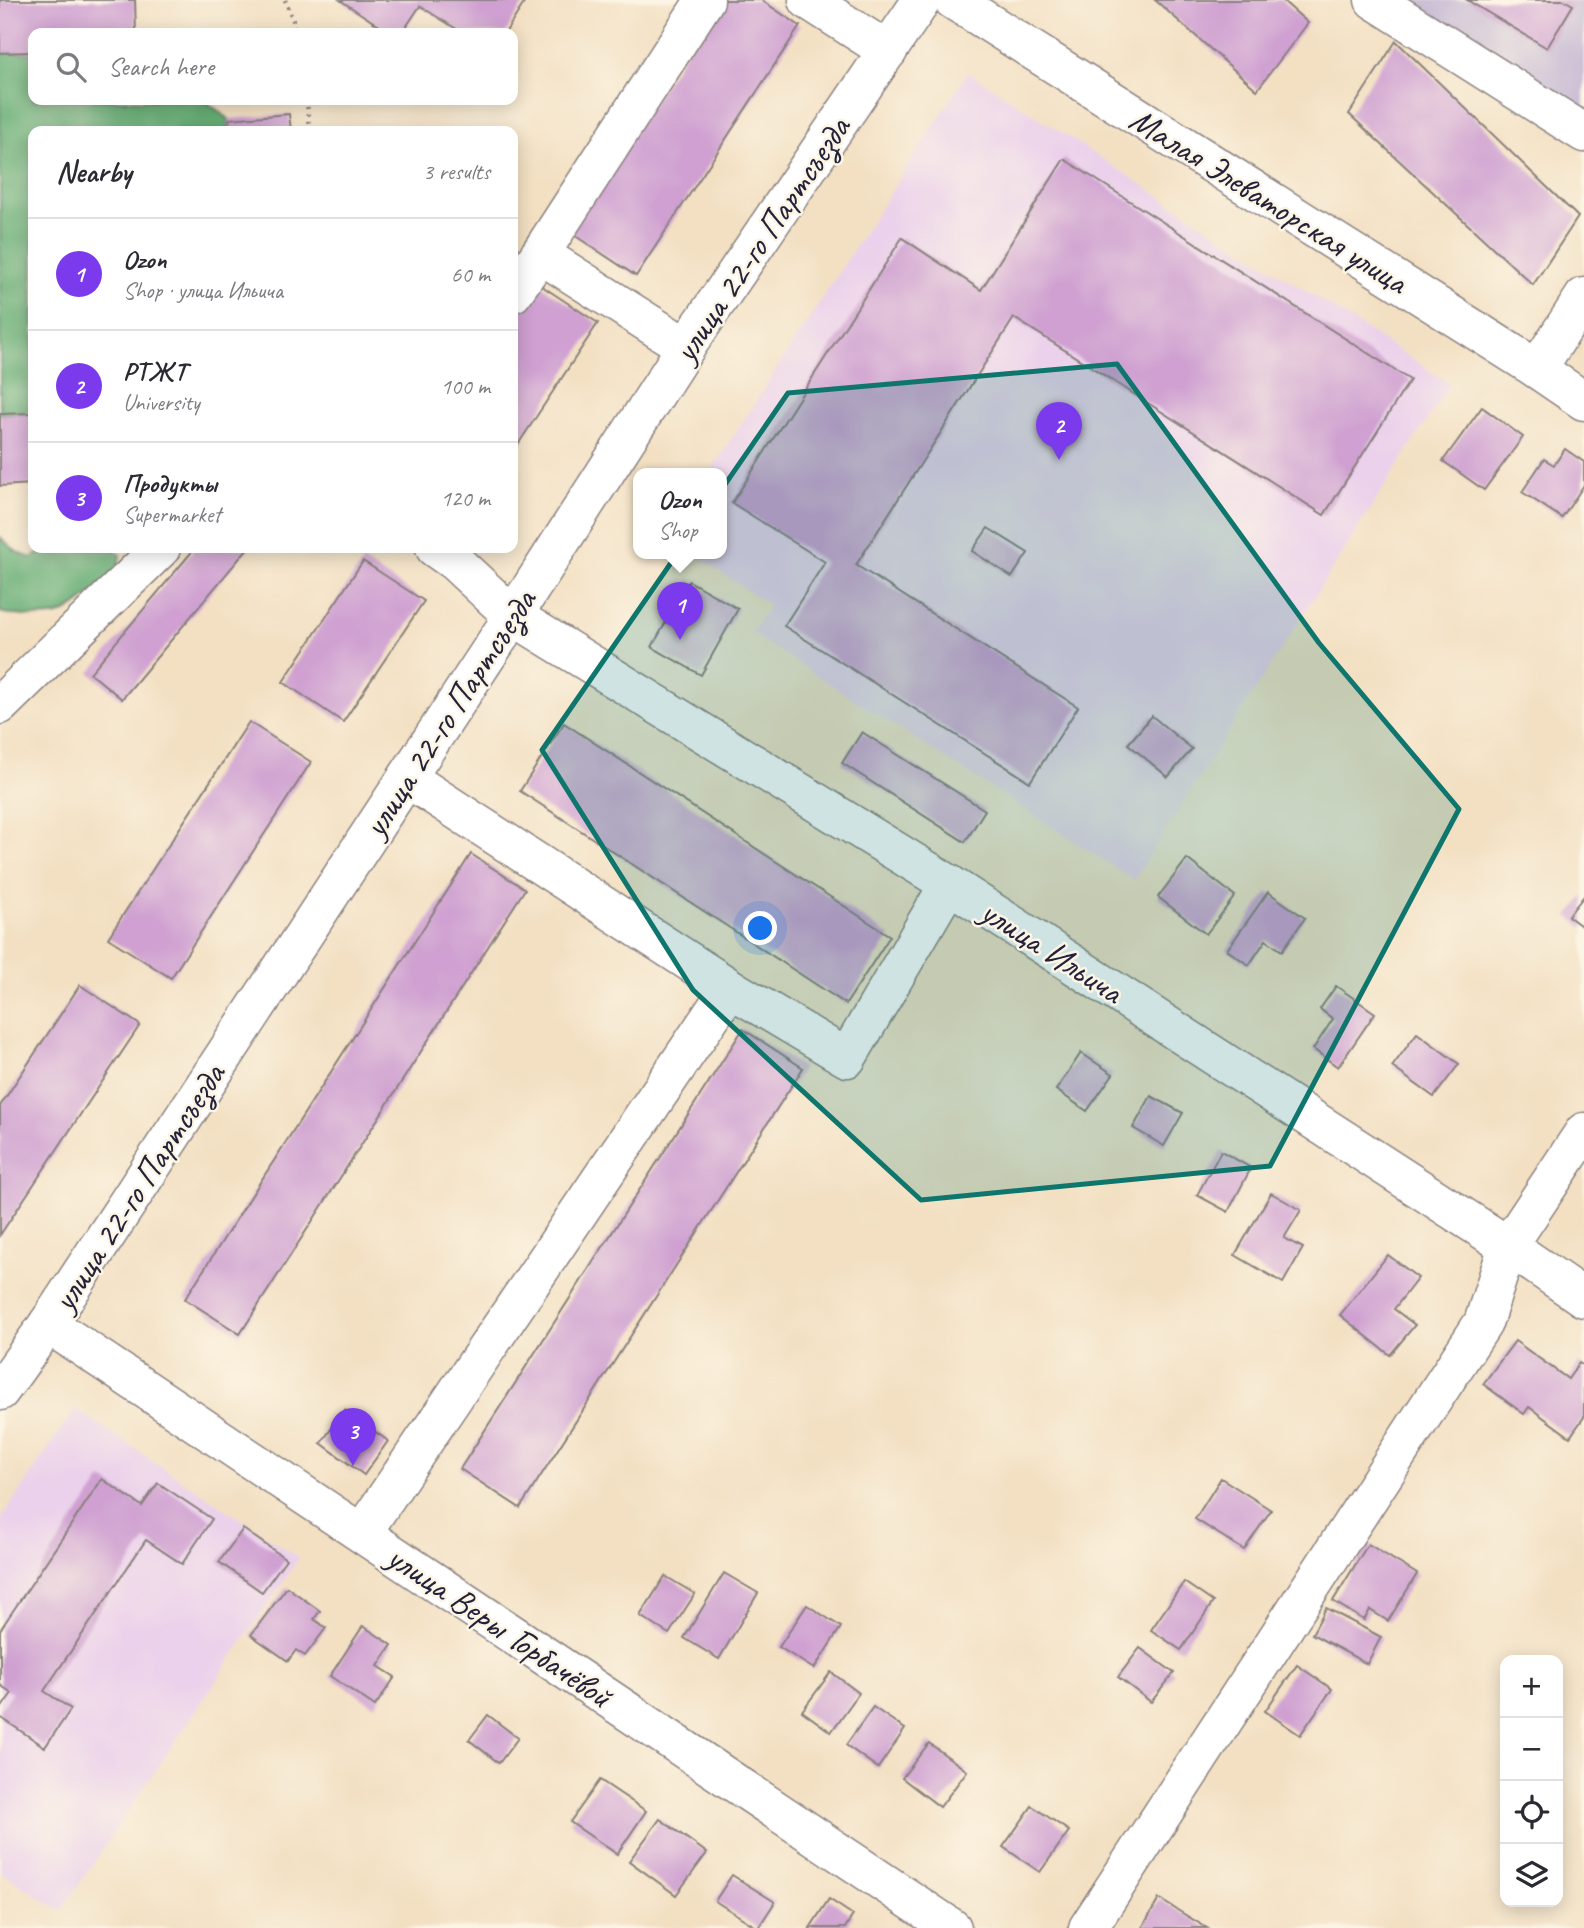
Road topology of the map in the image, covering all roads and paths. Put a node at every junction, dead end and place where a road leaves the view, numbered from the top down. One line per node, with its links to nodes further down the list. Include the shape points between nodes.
1 (285, 0): 7 (path)
2 (705, 0): 12 (street)
3 (808, 0): 8 (street)
4 (922, 0): 8 (street, улица 22-го Партсъезда)
5 (953, 0): 16 (street, Малая Элеваторская улица)
6 (1374, 0): 11 (street)
7 (296, 28)
8 (888, 51): 15 (street, улица 22-го Партсъезда)
9 (307, 105): 10 (path)
10 (309, 126)
11 (1584, 134)
12 (540, 254): 13 (street); 15 (street)
13 (518, 286)
14 (1584, 297): 16 (street)
15 (686, 347): 20 (street, улица 22-го Партсъезда)
16 (1537, 369): 17 (street, Малая Элеваторская улица)
17 (1584, 401)
18 (156, 553): 21 (street)
19 (442, 553): 20 (street, улица Ильича)
20 (513, 616): 22 (street, улица 22-го Партсъезда); 23 (street, улица Ильича)
21 (0, 705)
22 (407, 778): 24 (street); 28 (street, улица 22-го Партсъезда)
23 (948, 884): 24 (street, via 847,1058); 26 (street, улица Ильича)
24 (730, 988): 30 (street)
25 (1584, 1132): 26 (street)
26 (1508, 1246): 27 (street, улица Ильича); 32 (street, via 1483,1323)
27 (1584, 1298)
28 (48, 1324): 29 (street, улица 22-го Партсъезда); 30 (street, улица Веры Горбачёвой)
29 (0, 1391)
30 (362, 1533): 31 (street, улица Веры Горбачёвой)
31 (952, 1928)
32 (1088, 1928)

